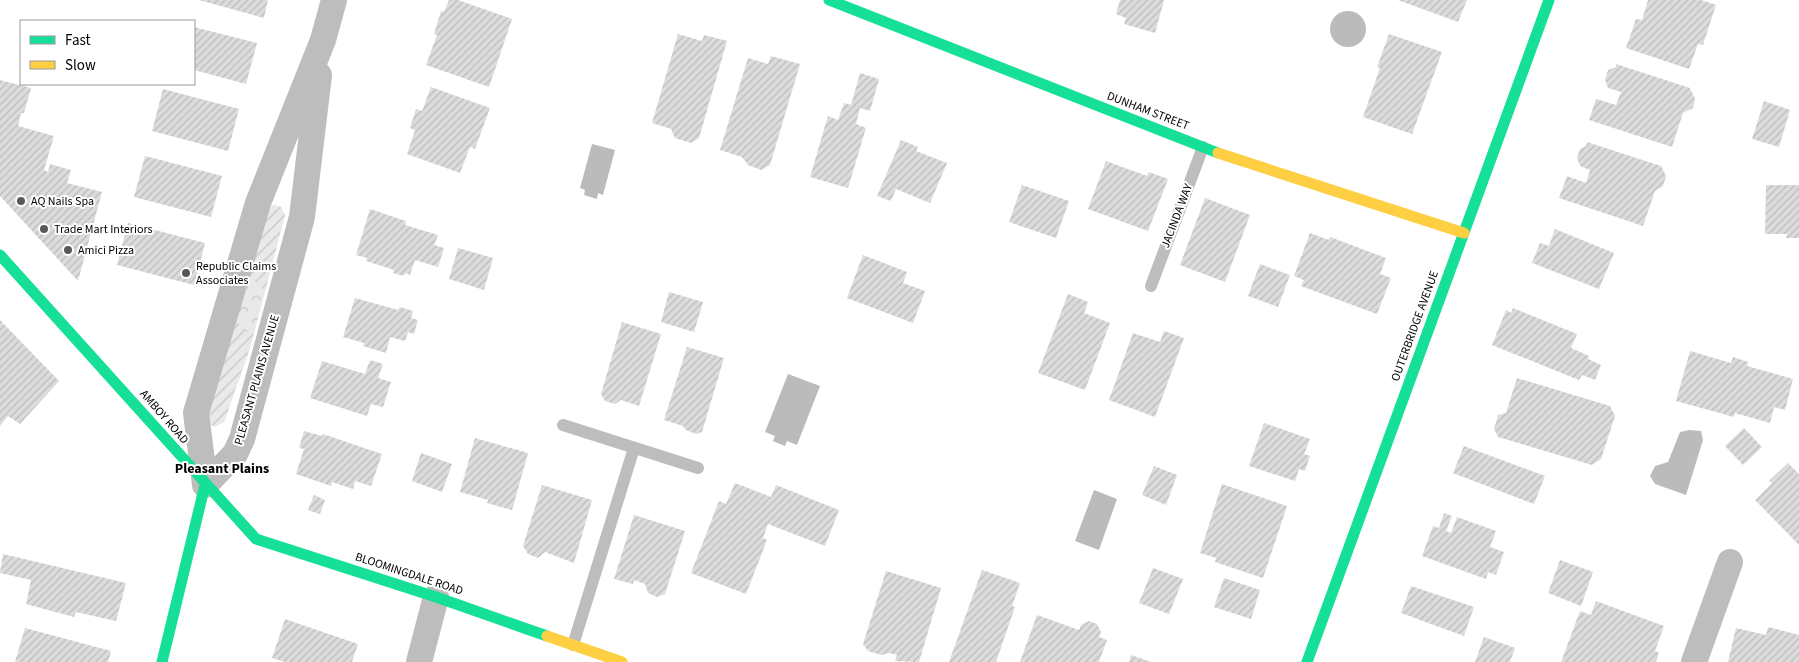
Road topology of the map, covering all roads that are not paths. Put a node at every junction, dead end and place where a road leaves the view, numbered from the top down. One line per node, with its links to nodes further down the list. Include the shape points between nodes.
1 (334, 0): 4 (street, PLEASANT PLAINS AVENUE)
2 (1549, 0): 6 (street, OUTERBRIDGE AVENUE)
3 (839, 2): 5 (street, DUNHAM STREET)
4 (323, 40): 12 (street, PLEASANT PLAINS AVENUE, via 258,203 196,413); 12 (street, PLEASANT PLAINS AVENUE, via 300,227 242,439 235,454)
5 (1203, 147): 6 (street, DUNHAM STREET); 8 (lane, JACINDA WAY)
6 (1464, 233): 19 (street, OUTERBRIDGE AVENUE)
7 (0, 255): 12 (street, AMBOY ROAD)
8 (1151, 286)
9 (563, 425): 10 (lane)
10 (634, 448): 11 (lane); 15 (lane)
11 (698, 468)
12 (205, 485): 14 (street, BLOOMINGDALE ROAD, via 256,539); 16 (street)
13 (1730, 562): 20 (street)
14 (436, 597): 15 (street, BLOOMINGDALE ROAD); 17 (street)
15 (573, 645): 18 (street, BLOOMINGDALE ROAD)
16 (162, 662)
17 (420, 662)
18 (622, 662)
19 (1307, 662)
20 (1694, 662)

